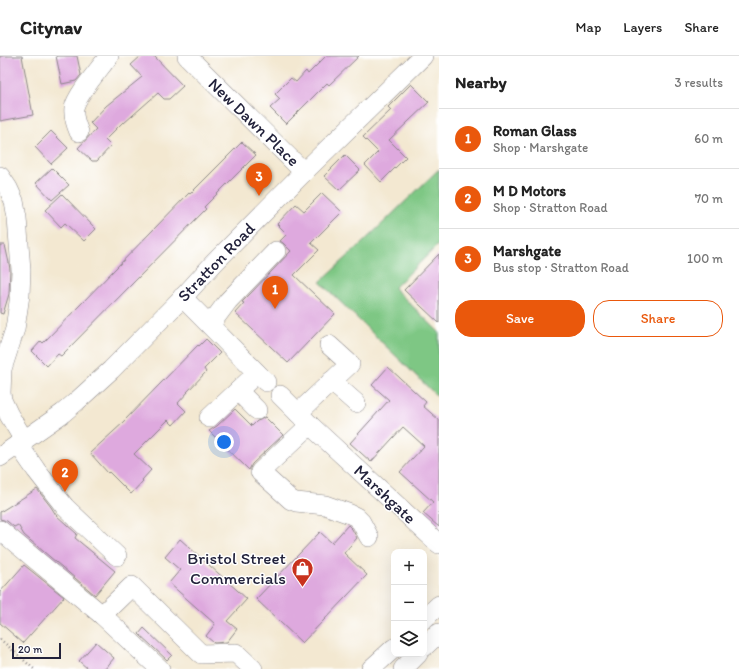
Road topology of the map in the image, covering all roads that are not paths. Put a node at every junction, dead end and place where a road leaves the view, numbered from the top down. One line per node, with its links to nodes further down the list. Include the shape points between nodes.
1 (109, 56): 4 (street, via 74,107)
2 (187, 56): 5 (street, New Dawn Place)
3 (423, 56): 5 (street, Stratton Road)
4 (79, 132)
5 (304, 172): 8 (street, Stratton Road)
6 (0, 176): 11 (street, via 14,201 25,242 15,329)
7 (276, 251): 9 (street, via 228,301)
8 (182, 297): 9 (street); 19 (street, Stratton Road, via 77,401)
9 (210, 325): 13 (street, via 262,378)
10 (329, 345): 12 (street, via 350,364)
11 (3, 354): 19 (street, via 2,400)
12 (332, 381): 15 (street); 18 (street)
13 (238, 391): 16 (street); 17 (street)
14 (280, 395): 18 (street, Marshgate)
15 (356, 403)
16 (257, 410)
17 (209, 418)
18 (304, 419): 22 (street, via 260,472 291,500 325,505 356,517); 23 (street, Marshgate)
19 (21, 442): 20 (street, Stratton Road); 24 (street, via 36,470 65,507)
20 (0, 457)
21 (0, 530): 26 (street)
22 (369, 537)
23 (439, 544)
24 (117, 556)
25 (439, 605): 27 (street)
26 (102, 615): 32 (street); 33 (street, via 132,586 201,654 236,653)
27 (427, 616)
28 (439, 633): 29 (street)
29 (427, 644)
30 (391, 651): 34 (street)
31 (415, 657): 35 (street)
32 (160, 669)
33 (253, 669)
34 (371, 669)
35 (403, 669)

